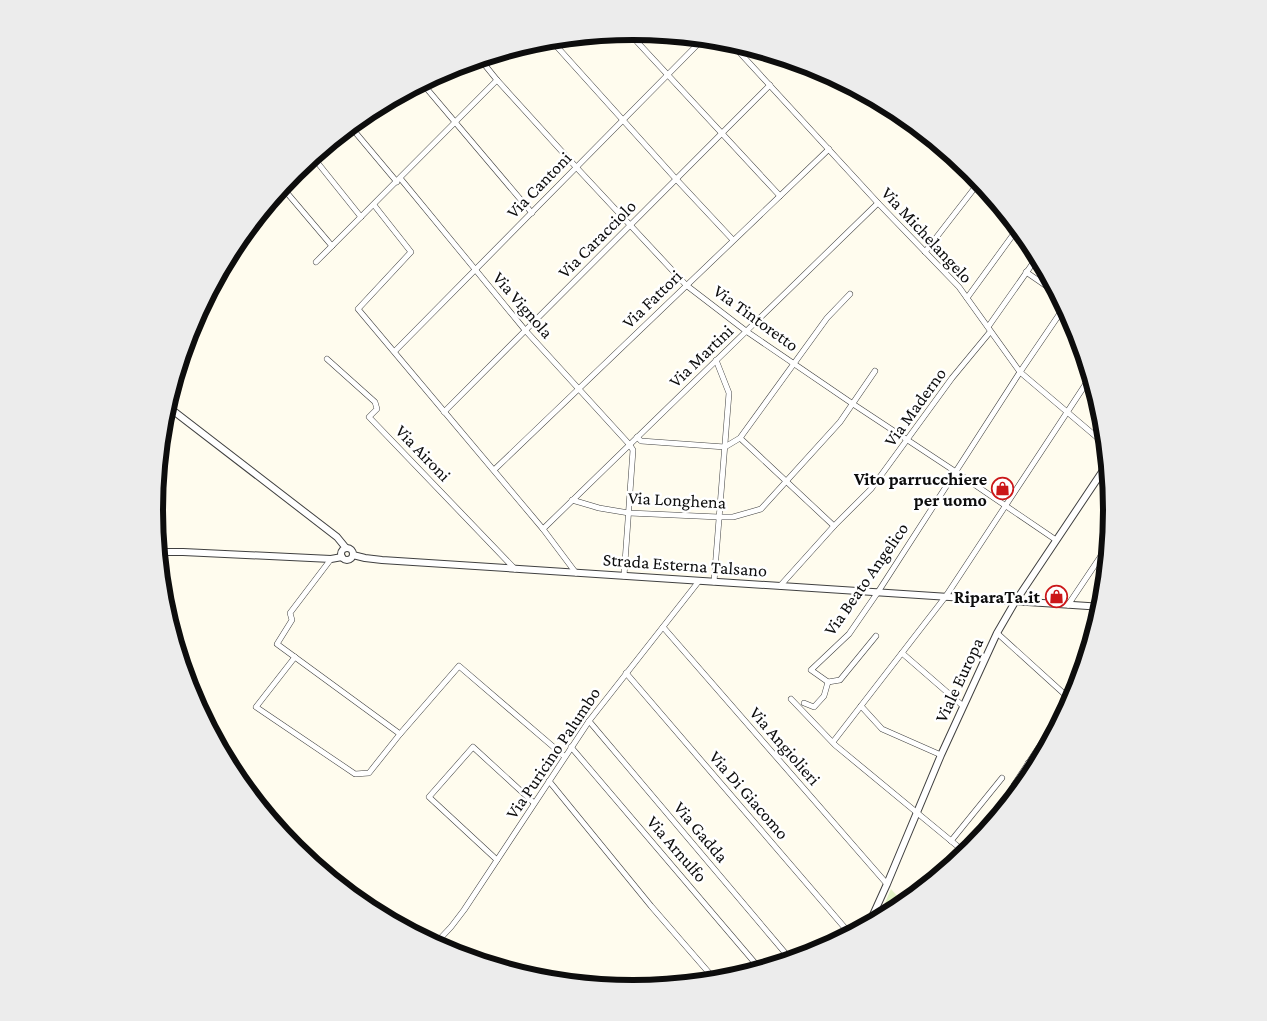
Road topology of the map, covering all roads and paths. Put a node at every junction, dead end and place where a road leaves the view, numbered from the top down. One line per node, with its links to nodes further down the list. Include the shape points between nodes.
1 (635, 40): 6 (street)
2 (698, 44): 6 (street, Via Cantoni)
3 (556, 47): 10 (street)
4 (740, 52): 8 (street, Via Michelangelo)
5 (486, 65): 7 (street, Via Tintoretto)
6 (668, 75): 10 (street, Via Cantoni); 13 (street)
7 (497, 80): 11 (street); 16 (street, Via Tintoretto)
8 (770, 85): 13 (street, Via Caracciolo); 14 (street, Via Michelangelo)
9 (427, 88): 11 (street)
10 (623, 121): 16 (street, Via Cantoni); 17 (street)
11 (456, 122): 18 (street); 24 (street)
12 (355, 131): 18 (street, Via Vignola)
13 (722, 134): 17 (street, Via Caracciolo); 21 (street)
14 (829, 148): 21 (street, Via Fattori); 22 (street, Via Michelangelo)
15 (317, 162): 25 (street)
16 (576, 167): 24 (street, Via Cantoni); 26 (street, Via Tintoretto)
17 (676, 179): 26 (street, Via Caracciolo); 28 (street)
18 (398, 180): 23 (street); 33 (street, Via Vignola)
19 (975, 187): 30 (street)
20 (286, 193): 29 (street)
21 (780, 196): 28 (street, Via Fattori)
22 (878, 203): 30 (street, Via Michelangelo); 42 (street, Via Martini)
23 (374, 205): 25 (street); 43 (street, via 412,252 358,308)
24 (532, 213): 33 (street, Via Cantoni)
25 (361, 217): 29 (street)
26 (630, 225): 35 (street, Via Tintoretto); 41 (street, Via Caracciolo)
27 (1014, 234): 38 (street)
28 (733, 240): 35 (street, Via Fattori)
29 (332, 246): 31 (street)
30 (925, 252): 38 (street, Via Michelangelo)
31 (316, 262)
32 (1033, 262): 34 (street, Via Maderno)
33 (475, 270): 41 (street, Via Vignola); 43 (street, Via Cantoni)
34 (1026, 272): 36 (street); 40 (street, Via Maderno)
35 (686, 285): 42 (street, Via Tintoretto); 50 (street, Via Fattori)
36 (1047, 286)
37 (850, 294): 46 (street, via 827,318)
38 (967, 298): 40 (street, Via Michelangelo)
39 (1060, 313): 48 (street, Via Beato Angelico)
40 (989, 329): 48 (street, Via Michelangelo); 58 (street, Via Maderno)
41 (525, 330): 50 (street, Via Vignola); 53 (street, Via Caracciolo)
42 (746, 331): 45 (street, Via Martini); 46 (street, Via Tintoretto)
43 (395, 351): 53 (street)
44 (327, 359): 78 (street, Via Aironi, via 375,402 377,409 369,417)
45 (716, 360): 55 (street, Via Martini); 60 (street, via 729,394)
46 (794, 363): 51 (street, Via Tintoretto); 56 (street)
47 (875, 371): 51 (street, Via Longhena)
48 (1020, 372): 54 (street, Via Michelangelo); 62 (street, Via Beato Angelico)
49 (1086, 383): 54 (street)
50 (579, 389): 59 (street, Via Vignola); 61 (street, Via Fattori)
51 (853, 404): 58 (street, Via Tintoretto); 64 (street, Via Longhena)
52 (174, 411): 72 (street, via 337,537)
53 (444, 412): 61 (street)
54 (1067, 412): 57 (street, Via Michelangelo); 66 (street)
55 (637, 437): 59 (street, Via Martini); 60 (street, via 641,441)
56 (740, 438): 60 (street); 64 (street)
57 (1098, 438)
58 (908, 440): 62 (street, Via Tintoretto); 69 (street, Via Maderno, via 871,489)
59 (629, 444): 65 (street, Via Martini); 67 (street, via 633,450)
60 (725, 447): 68 (street)
61 (494, 470): 70 (street)
62 (956, 472): 66 (street, Via Tintoretto); 84 (street, Via Beato Angelico)
63 (1102, 472): 71 (street, Viale Europa)
64 (786, 482): 68 (street, Via Longhena, via 761,509 733,517); 69 (street)
65 (572, 500): 67 (street, Via Longhena); 70 (street, Via Martini)
66 (1005, 505): 71 (street, Via Tintoretto); 85 (street)
67 (629, 512): 68 (street, Via Longhena); 80 (street)
68 (719, 517): 82 (street)
69 (834, 526): 83 (street, Via Maderno)
70 (543, 529): 79 (street)
71 (1056, 540): 86 (street, Viale Europa)
72 (346, 548): 74 (street, via 352,549); 76 (street)
73 (165, 552): 77 (street)
74 (353, 555): 76 (street, via 349,560); 78 (street, Strada Esterna Talsano)
75 (1102, 556): 87 (street)
76 (342, 557): 77 (street)
77 (331, 559): 93 (street, via 290,613 292,620 277,644)
78 (515, 569): 79 (street, Strada Esterna Talsano)
79 (576, 573): 80 (street, Strada Esterna Talsano)
80 (624, 576): 81 (street, Strada Esterna Talsano)
81 (699, 581): 82 (street, Strada Esterna Talsano); 89 (street, Via Puricino Palumbo)
82 (714, 582): 83 (street, Strada Esterna Talsano)
83 (780, 586): 84 (street, Strada Esterna Talsano)
84 (878, 592): 85 (street, Strada Esterna Talsano); 95 (street, Via Beato Angelico, via 848,634 811,670)
85 (946, 596): 86 (street, Strada Esterna Talsano); 92 (street)
86 (1015, 602): 87 (street, Strada Esterna Talsano); 90 (street, Viale Europa)
87 (1068, 605): 88 (street, Strada Esterna Talsano)
88 (1094, 606)
89 (663, 627): 94 (street, Via Puricino Palumbo); 117 (street, Via Angiolieri)
90 (997, 633): 96 (street); 100 (street, Viale Europa)
91 (876, 636): 95 (street, via 840,680)
92 (902, 653): 99 (street); 100 (street)
93 (295, 657): 102 (street); 102 (street, via 256,707 355,774 369,773)
94 (626, 673): 101 (street, Via Puricino Palumbo); 119 (street, Via Di Giacomo)
95 (828, 682): 98 (street, via 824,696 814,707)
96 (1066, 696)
97 (791, 699): 104 (street)
98 (804, 703)
99 (861, 706): 104 (street); 106 (street, via 882,729)
100 (963, 706): 106 (street, Viale Europa)
101 (589, 721): 105 (street, Via Puricino Palumbo); 121 (street, Via Gadda)
102 (400, 734): 107 (street, via 459,666)
103 (1047, 734): 108 (street)
104 (833, 742): 113 (street)
105 (571, 747): 107 (street, Via Puricino Palumbo); 122 (street, Via Arnulfo)
106 (941, 755): 113 (street, Viale Europa)
107 (564, 756): 110 (street, Via Puricino Palumbo)
108 (1028, 763): 111 (street)
109 (1002, 778): 114 (street)
110 (549, 781): 112 (street, Via Puricino Palumbo); 123 (street)
111 (1014, 785)
112 (534, 803): 116 (street, Via Puricino Palumbo); 116 (street, via 473,747 429,797)
113 (917, 813): 114 (street); 117 (street, Viale Europa)
114 (951, 841): 115 (street)
115 (960, 849)
116 (497, 860): 120 (street, Via Puricino Palumbo, via 455,922)
117 (887, 884): 118 (street, Viale Europa)
118 (873, 916)
119 (846, 930)
120 (440, 939)
121 (787, 955)
122 (756, 965)
123 (710, 974)

